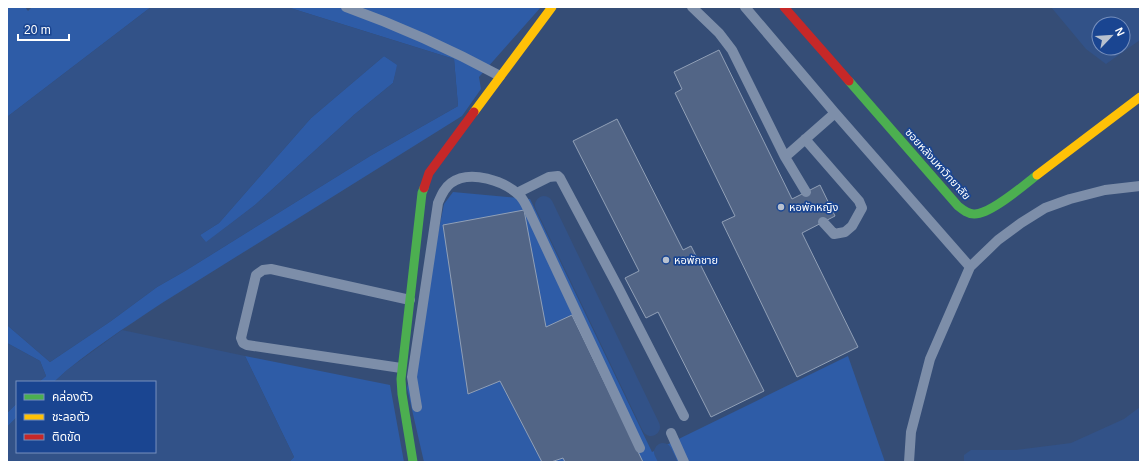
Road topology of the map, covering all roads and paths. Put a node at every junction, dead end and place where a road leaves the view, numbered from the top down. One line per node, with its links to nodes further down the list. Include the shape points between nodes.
1 (346, 7): 6 (lane, via 452,50)
2 (552, 7): 6 (street)
3 (692, 7): 10 (lane, via 732,50)
4 (745, 7): 8 (lane)
5 (784, 7): 7 (street, ซอยหลังมหาวิทยาลัย, via 958,206 974,215 992,208)
6 (500, 76): 16 (street, via 426,180 422,193)
7 (1140, 97)
8 (835, 113): 9 (lane); 15 (lane)
9 (805, 139): 10 (lane); 14 (lane, via 859,201 862,208 852,226 845,232 834,234)
10 (786, 157): 12 (lane)
11 (1140, 186): 15 (lane, via 1106,190 1046,208 998,240)
12 (806, 192)
13 (517, 193): 18 (lane, via 479,177 457,180 443,192 438,204 412,377); 19 (lane, via 549,176 560,178); 21 (lane, via 528,209)
14 (823, 222)
15 (970, 267): 24 (lane, via 930,359 911,432)
16 (410, 300): 17 (street); 17 (lane, via 271,269 264,270 256,275 241,338 246,345)
17 (401, 368): 22 (street, via 402,394)
18 (417, 407)
19 (684, 416)
20 (671, 433): 23 (lane)
21 (640, 448)
22 (414, 462)
23 (684, 462)
24 (909, 462)

